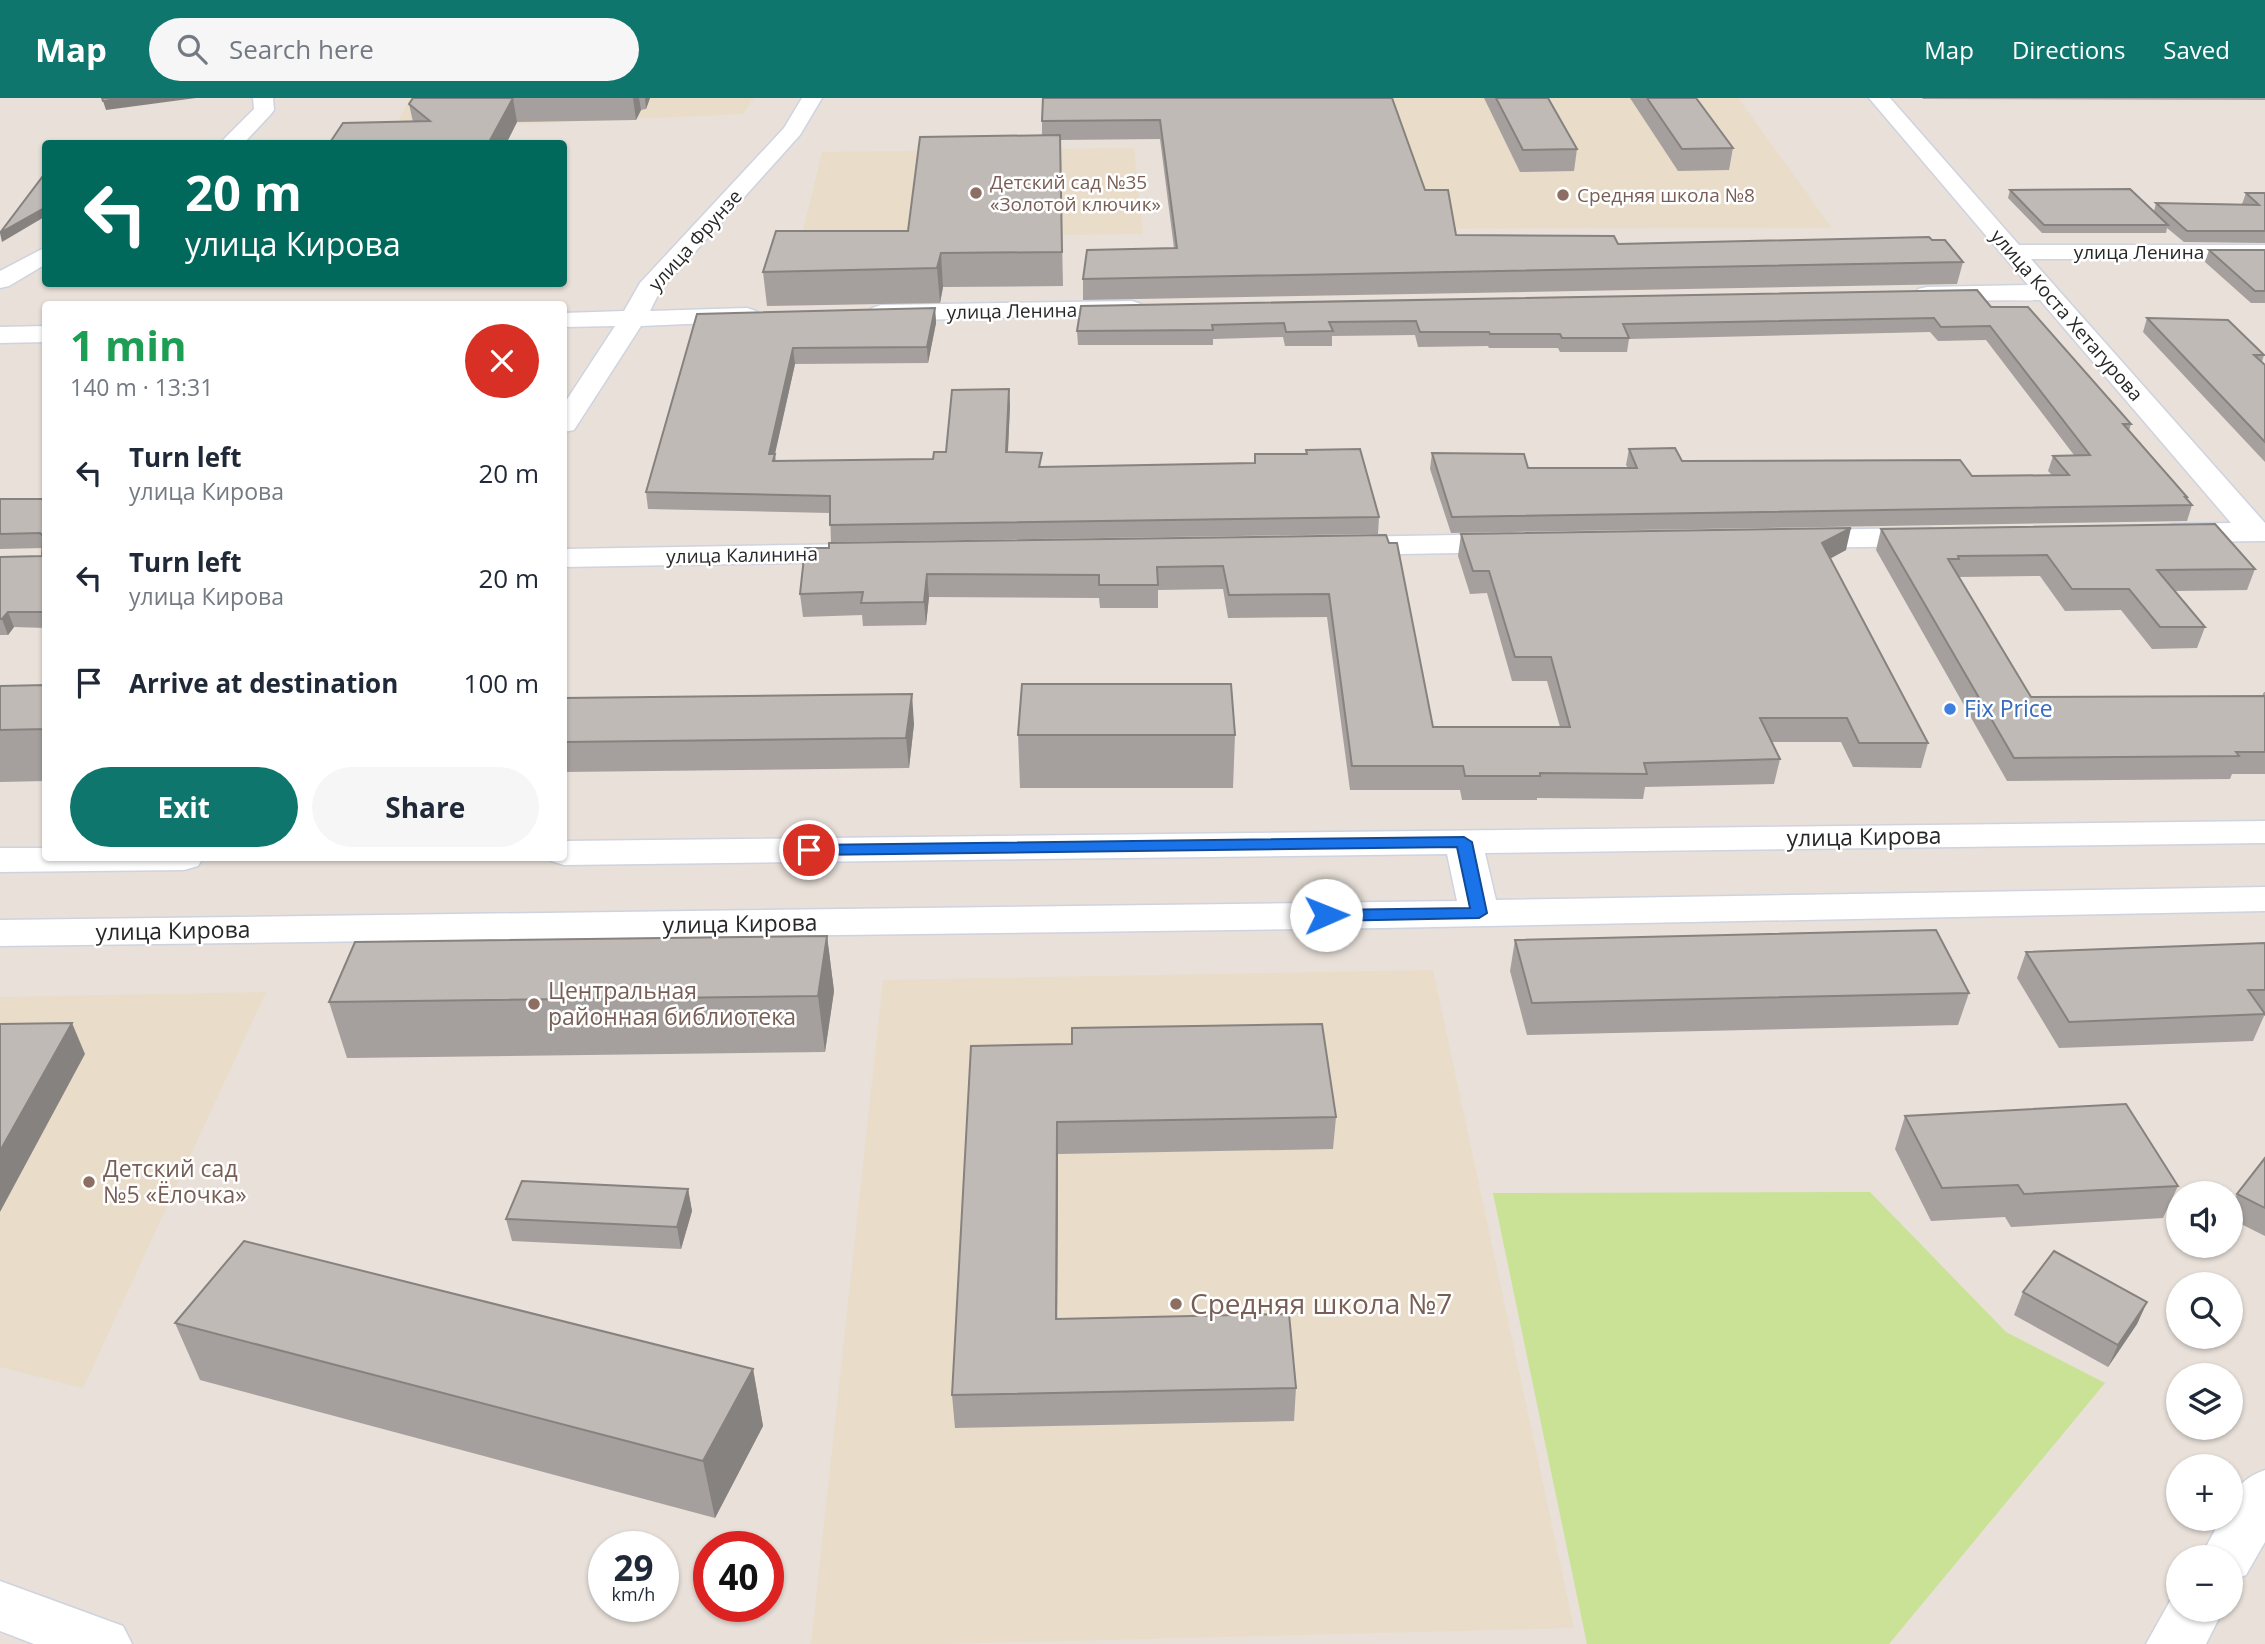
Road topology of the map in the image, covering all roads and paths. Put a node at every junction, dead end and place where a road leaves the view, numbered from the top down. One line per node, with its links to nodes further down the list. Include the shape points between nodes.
1 (263, 98): 4 (street, via 264,110)
2 (812, 98): 14 (street, улица Фрунзе, via 793,131 649,288)
3 (1878, 98): 5 (street, улица Коста Хетагурова)
4 (234, 140)
5 (2012, 252): 6 (street, улица Ленина); 9 (street, улица Коста Хетагурова)
6 (2265, 252)
7 (42, 256): 8 (street)
8 (0, 281)
9 (2048, 292): 10 (street); 19 (street, улица Коста Хетагурова)
10 (1909, 295)
11 (1160, 308): 12 (street, улица Ленина)
12 (855, 314)
13 (772, 315): 14 (street)
14 (634, 318): 15 (street); 18 (street, улица Фрунзе)
15 (567, 320)
16 (42, 334): 17 (street)
17 (0, 335)
18 (567, 419)
19 (2260, 532): 20 (street)
20 (2143, 534)
21 (1962, 537): 22 (street)
22 (1766, 540)
23 (1542, 543): 24 (street)
24 (1318, 546)
25 (885, 553): 26 (street, улица Калинина)
26 (567, 558)
27 (2265, 832): 28 (street, улица Кирова)
28 (1464, 842): 29 (street, улица Кирова); 33 (street)
29 (567, 853)
30 (0, 860): 31 (street)
31 (42, 860)
32 (2265, 899): 33 (street, улица Кирова)
33 (1479, 913): 34 (street, улица Кирова)
34 (0, 933)
35 (2265, 1493): 36 (street)
36 (2235, 1545)
37 (0, 1606): 39 (street)
38 (2188, 1622): 40 (street)
39 (103, 1644)
40 (2175, 1644)

